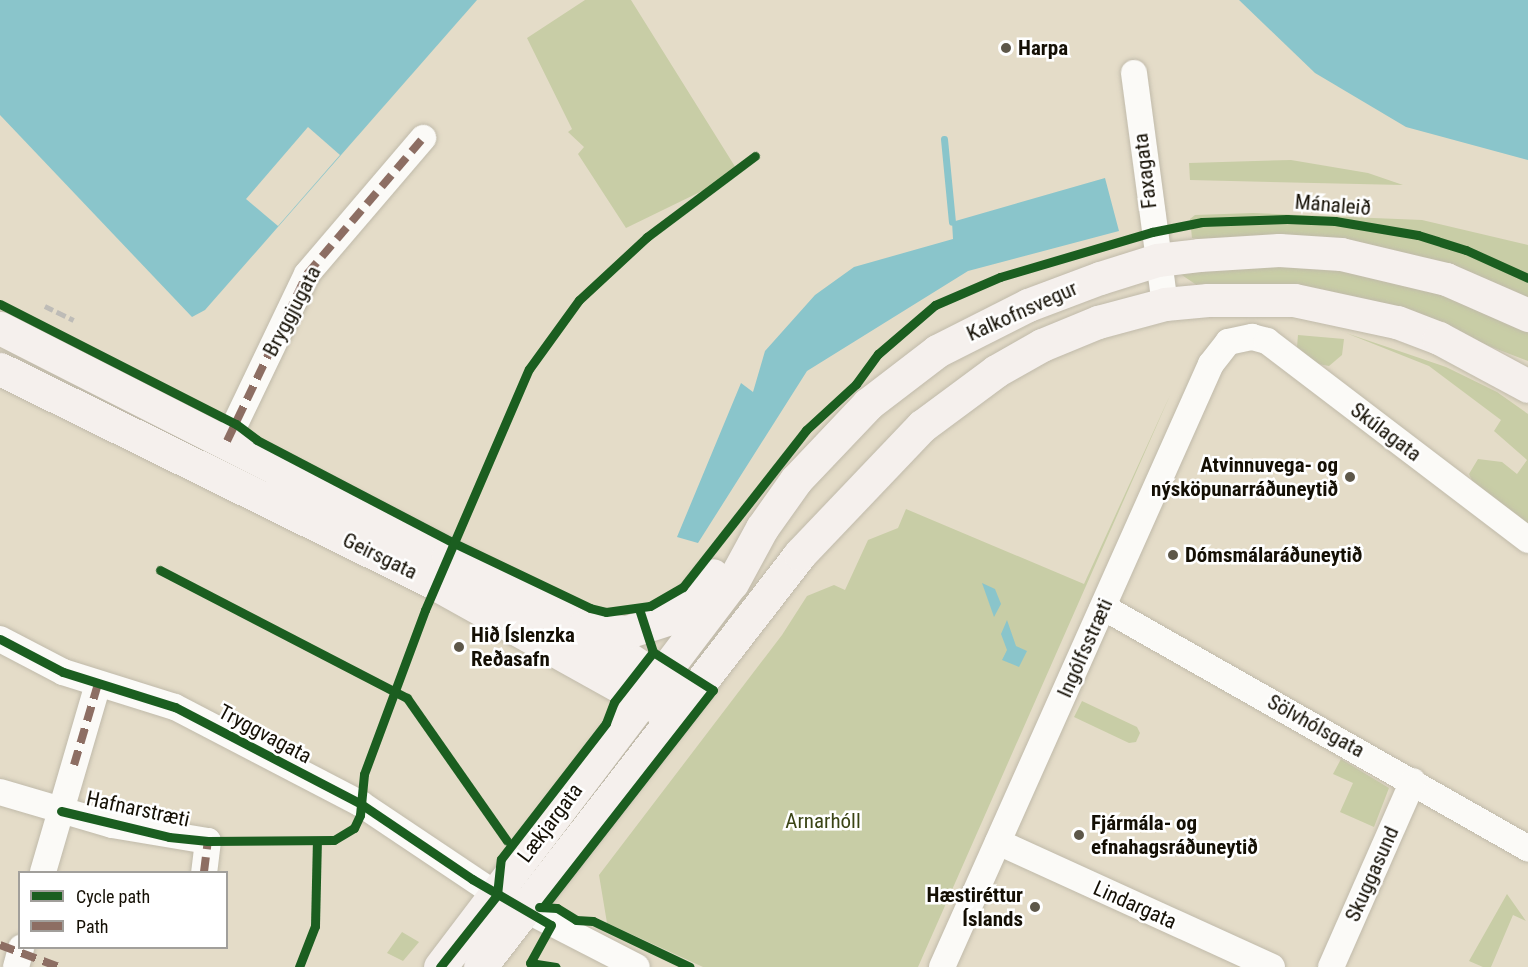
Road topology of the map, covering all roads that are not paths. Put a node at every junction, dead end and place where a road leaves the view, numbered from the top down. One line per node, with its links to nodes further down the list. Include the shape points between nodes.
1 (1134, 73): 3 (street, Faxagata)
2 (423, 138): 10 (street, Bryggjugata, via 307,274)
3 (1157, 260): 4 (street, Faxagata); 5 (main road, Kalkofnsvegur, via 1279,250 1341,254 1446,279); 12 (main road, Kalkofnsvegur, via 1028,304 937,351 868,405 830,441)
4 (1165, 304): 9 (main road, Kalkofnsvegur, via 1253,298 1342,308 1439,338); 20 (main road, Kalkofnsvegur, via 1105,320 1042,345 996,371 940,412 882,466 800,554)
5 (1528, 315)
6 (0, 328): 10 (main road, Geirsgata)
7 (1238, 338): 14 (street, Skúlagata, via 1267,341); 15 (street, Ingólfsstræti, via 1219,349 1211,364)
8 (0, 369): 11 (main road, Geirsgata)
9 (1528, 386)
10 (227, 441): 13 (main road, Geirsgata)
11 (211, 472): 13 (main road, Geirsgata, via 237,467 378,538); 19 (main road, Geirsgata)
12 (762, 528): 16 (main road, Geirsgata, via 687,606 667,619 627,632); 19 (main road, Kalkofnsvegur, via 732,583)
13 (410, 536): 16 (main road, Geirsgata)
14 (1528, 540)
15 (1103, 607): 21 (street, Sölvhólsgata); 24 (street, Ingólfsstræti)
16 (582, 628): 19 (main road, Geirsgata)
17 (0, 639): 18 (street, Tryggvagata, via 63,672)
18 (98, 684): 23 (street); 28 (street, Tryggvagata, via 175,706 361,804)
19 (651, 688): 20 (main road, Geirsgata); 28 (main road, Lækjargata)
20 (680, 707): 28 (main road, Lækjargata)
21 (1413, 781): 25 (street, Sölvhólsgata); 36 (street, Skuggasund)
22 (0, 792): 23 (street, Hafnarstræti)
23 (61, 811): 26 (street); 27 (street, Hafnarstræti, via 169,837 208,841)
24 (998, 842): 34 (street, Ingólfsstræti); 35 (street, Lindargata)
25 (1528, 848)
26 (44, 871)
27 (204, 871)
28 (511, 903): 31 (main road, Lækjargata); 32 (main road, Lækjargata); 33 (street, Tryggvagata)
29 (21, 949): 30 (street)
30 (16, 967)
31 (440, 967)
32 (480, 967)
33 (637, 967)
34 (942, 967)
35 (1272, 967)
36 (1331, 967)

